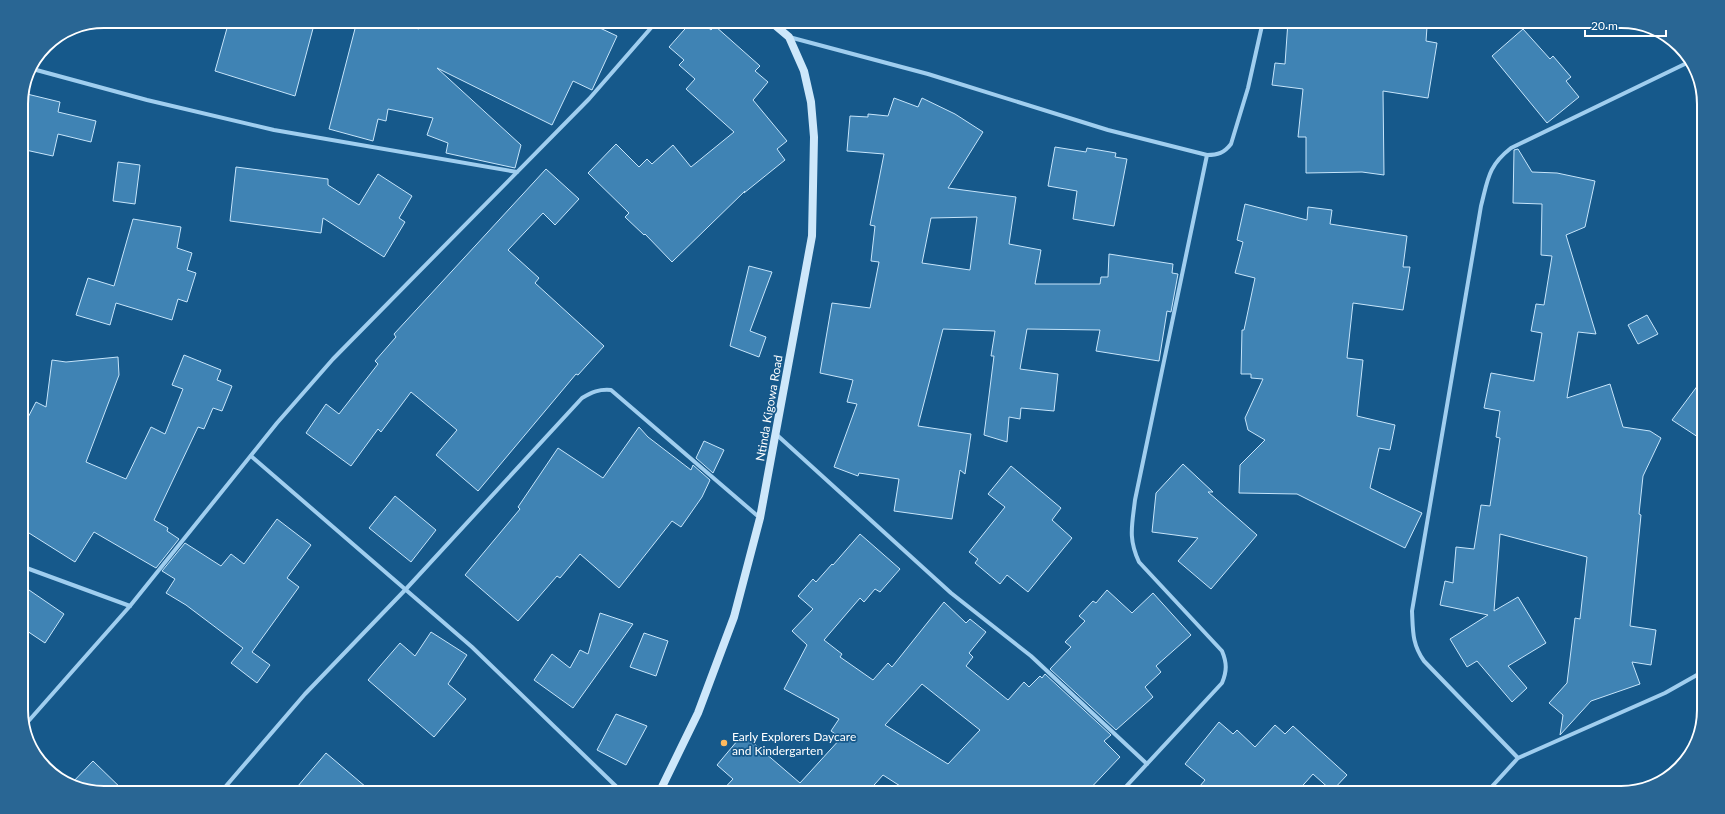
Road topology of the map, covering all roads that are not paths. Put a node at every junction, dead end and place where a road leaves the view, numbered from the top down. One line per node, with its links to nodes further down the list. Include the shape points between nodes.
1 (651, 28): 8 (street, via 589,99)
2 (778, 28): 4 (street, Ntinda Kigowa Road)
3 (1261, 28): 7 (street, via 1248,88 1231,144 1217,155)
4 (789, 37): 7 (street, via 928,74 1108,130); 9 (street, Ntinda Kigowa Road, via 804,71 811,102 814,188 812,236)
5 (1685, 64): 17 (street, via 1511,148 1500,156 1492,167 1481,206 1412,611 1413,636 1416,649 1424,661)
6 (36, 70): 8 (street, via 147,100 274,130)
7 (1207, 155): 18 (street, via 1135,500 1131,532 1132,547 1139,562 1222,651 1226,673 1222,683)
8 (517, 172): 10 (street, via 333,360)
9 (777, 435): 11 (street, Ntinda Kigowa Road); 18 (street, via 951,593 1031,656)
10 (251, 456): 13 (street); 14 (street)
11 (760, 518): 13 (street, via 611,390 601,389 582,398); 21 (street, Ntinda Kigowa Road, via 731,624 698,713)
12 (28, 569): 14 (street)
13 (406, 589): 19 (street, via 305,694); 20 (street, via 472,647)
14 (130, 606): 16 (street)
15 (1697, 675): 17 (street, via 1665,693)
16 (29, 721)
17 (1518, 758): 23 (street)
18 (1147, 764): 22 (street)
19 (226, 786)
20 (616, 786)
21 (662, 786)
22 (1127, 786)
23 (1492, 786)

